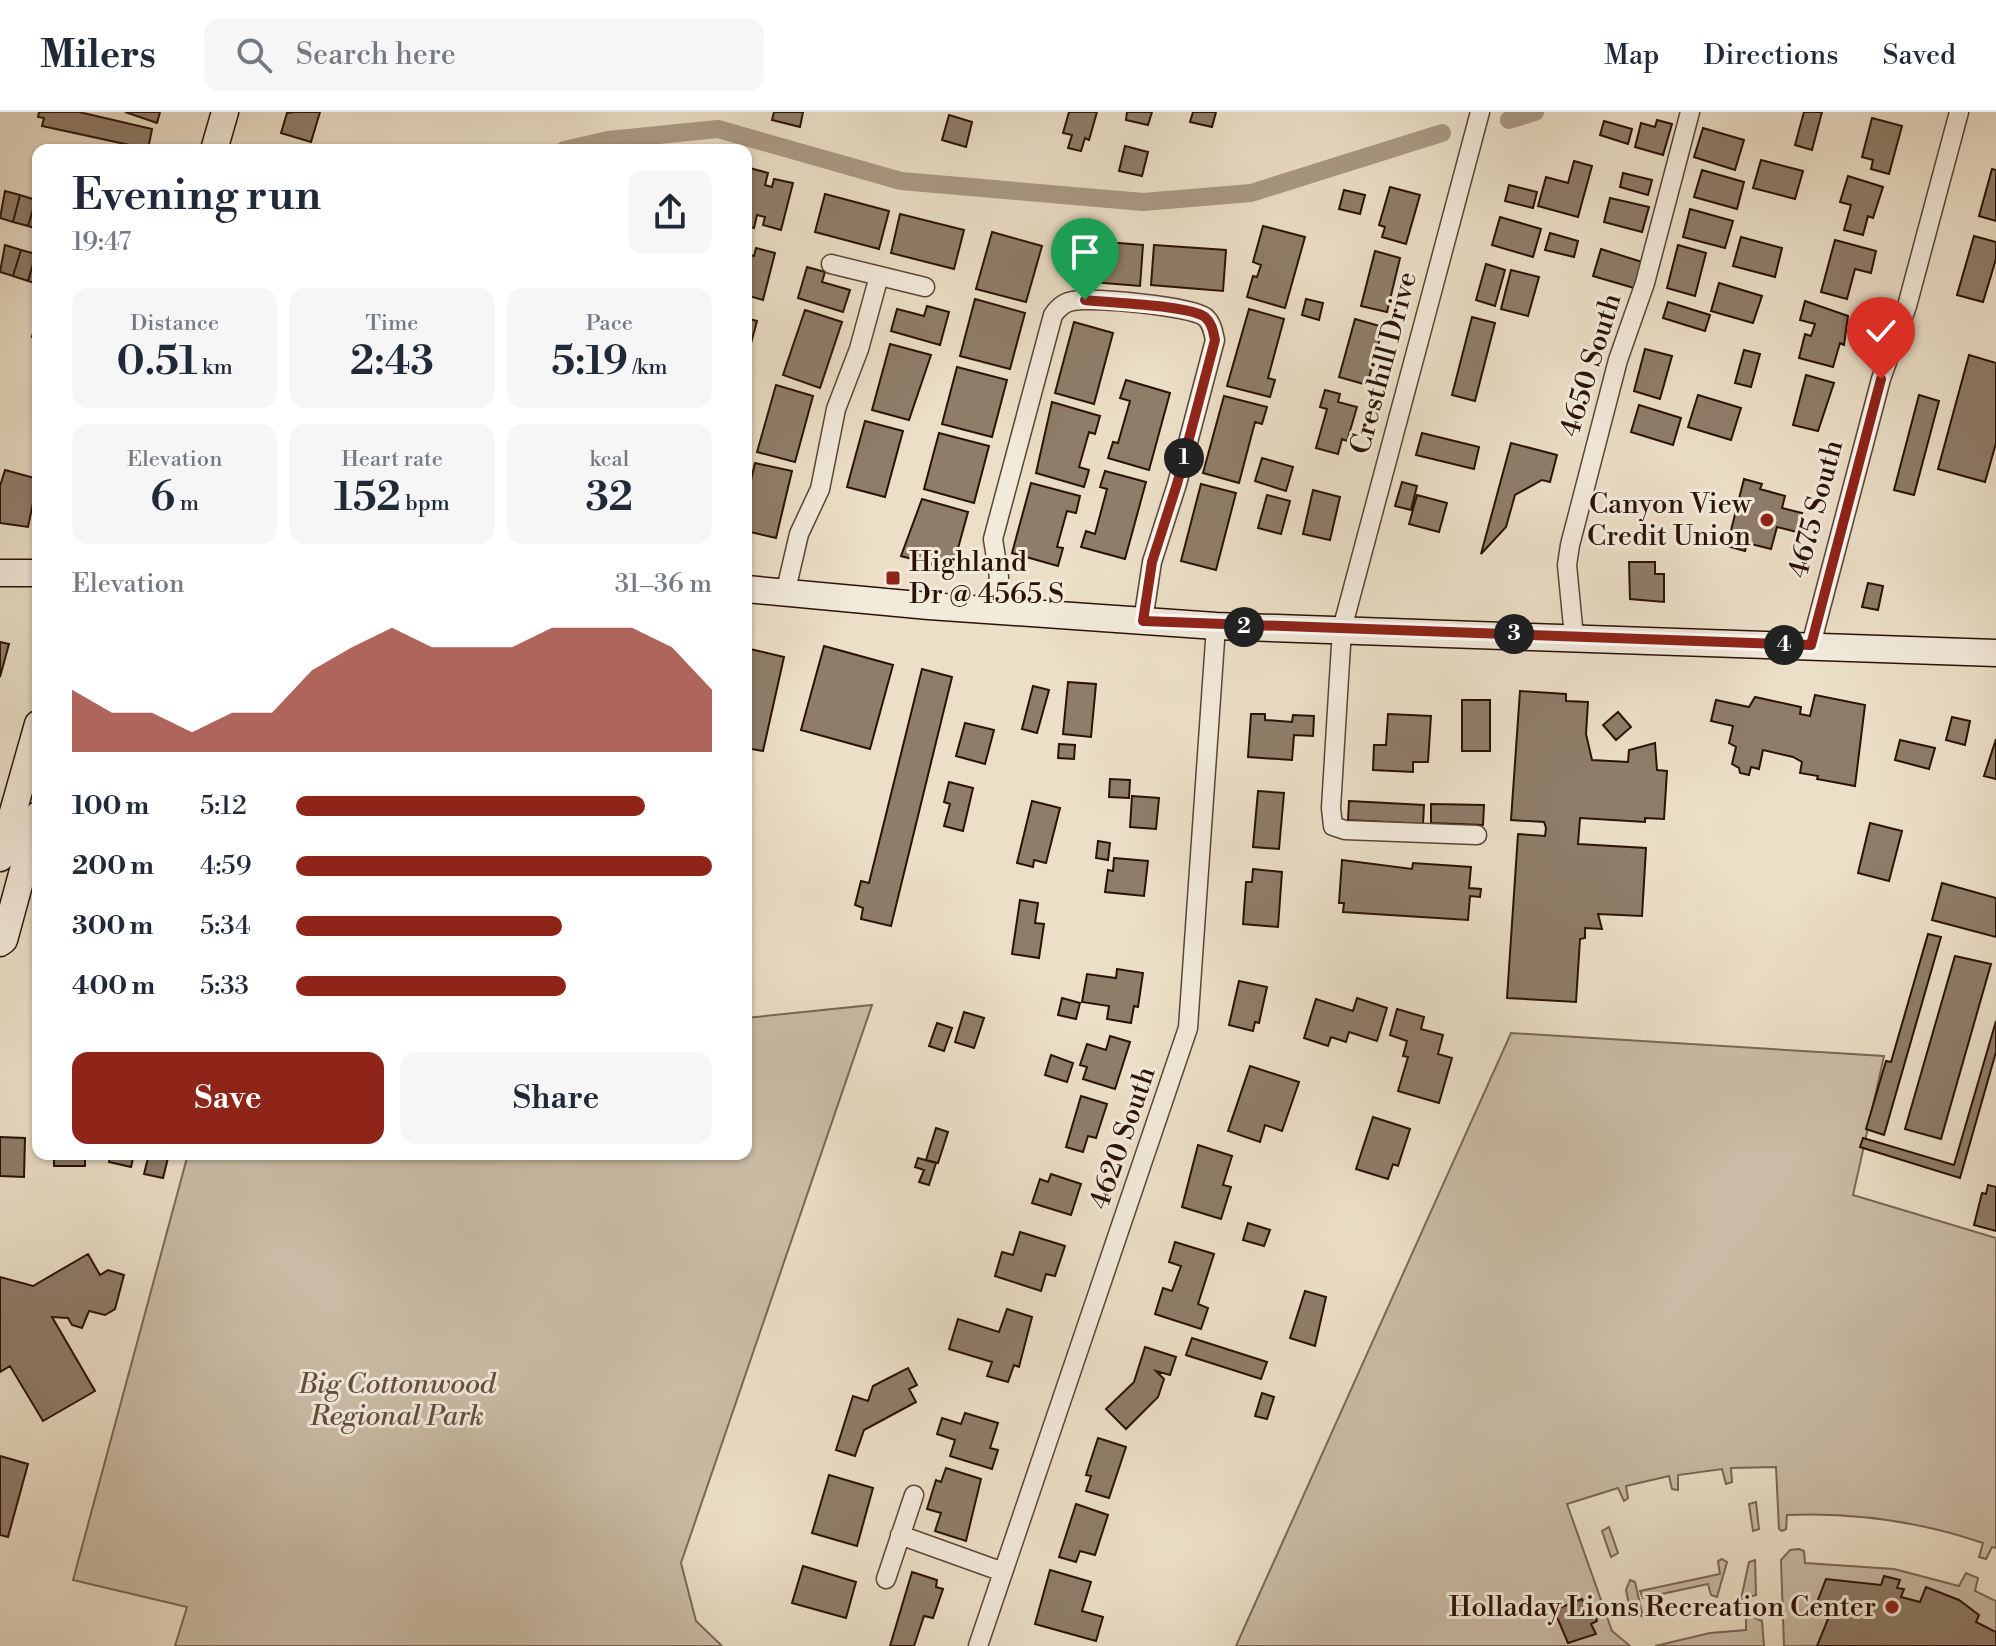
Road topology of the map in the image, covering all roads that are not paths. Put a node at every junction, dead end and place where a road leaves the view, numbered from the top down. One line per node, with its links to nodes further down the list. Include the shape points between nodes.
1 (225, 112): 5 (main road)
2 (1480, 112): 16 (street, Cresthill Drive)
3 (1690, 112): 17 (street, 4650 South, via 1570,545)
4 (1959, 112): 18 (street, 4675 South)
5 (216, 144)
6 (831, 264): 7 (street)
7 (879, 276): 8 (street); 12 (street)
8 (925, 287)
9 (0, 573): 10 (main road)
10 (32, 573)
11 (752, 590): 12 (main road)
12 (785, 594): 13 (main road)
13 (992, 609): 14 (main road); 14 (street, via 999,577 992,550 995,527 1057,309 1085,300 1187,310 1208,319 1215,340 1152,562)
14 (1143, 621): 15 (main road)
15 (1216, 626): 16 (main road); 27 (street, 4620 South, via 1188,1028)
16 (1342, 629): 17 (main road); 21 (street, Cresthill Drive, via 1333,826)
17 (1574, 637): 18 (main road)
18 (1811, 645): 19 (main road)
19 (1996, 653)
20 (32, 745): 23 (main road)
21 (1477, 835)
22 (32, 837): 24 (main road)
23 (0, 858)
24 (0, 943)
25 (914, 1495): 26 (street)
26 (900, 1535): 27 (street); 28 (street)
27 (1003, 1572): 29 (street, 4620 South)
28 (886, 1579)
29 (978, 1646)

